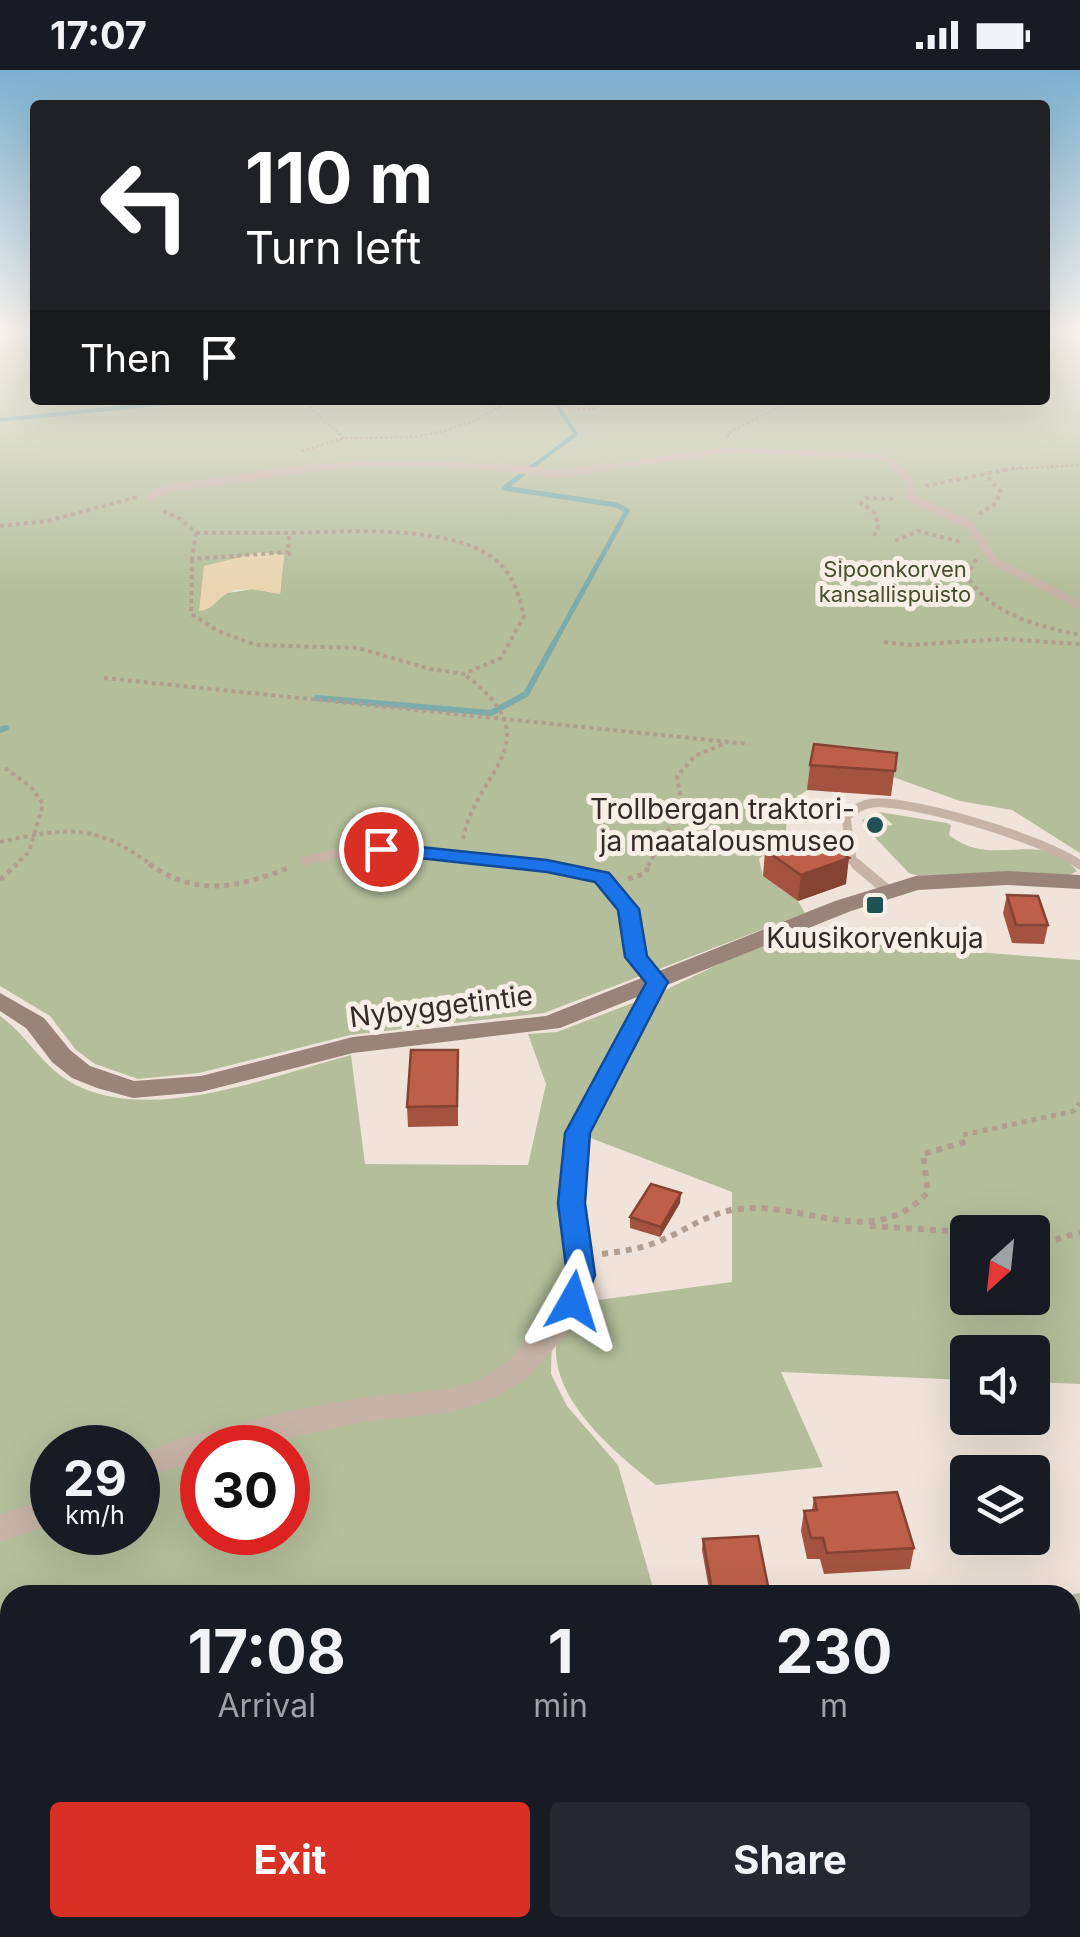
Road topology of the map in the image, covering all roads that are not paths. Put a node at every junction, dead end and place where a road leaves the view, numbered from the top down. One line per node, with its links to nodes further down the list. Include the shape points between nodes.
1 (153, 496): 2 (lane, via 391,461 535,472 728,450 873,456 901,470 916,500 964,522 994,561)
2 (1080, 605)
3 (305, 861): 7 (lane, via 353,850 464,856 602,878 629,909 636,957)
4 (1080, 866): 6 (lane, via 1058,849 951,816 874,804 855,808 846,817 852,860)
5 (1080, 882): 6 (street, Nybyggetintie, via 965,880)
6 (887, 890): 7 (street, Nybyggetintie)
7 (657, 982): 8 (street, Nybyggetintie, via 551,1022 354,1045 200,1084 133,1090 82,1072 35,1023); 9 (street, via 578,1133 572,1203 581,1275 573,1301 518,1369 450,1401 288,1424)
8 (0, 1000)
9 (160, 1459)
10 (30, 1519): 11 (street)
11 (0, 1528)

